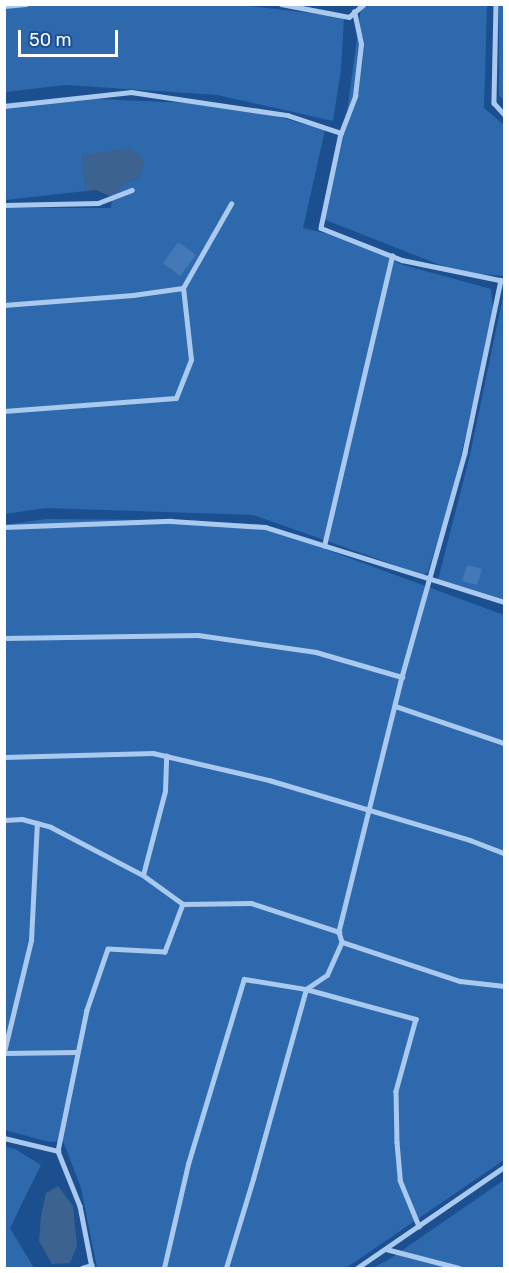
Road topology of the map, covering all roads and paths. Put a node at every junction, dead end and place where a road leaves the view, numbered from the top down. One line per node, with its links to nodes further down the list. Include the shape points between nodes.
1 (26, 4): 5 (lane)
2 (281, 4): 6 (lane, via 349,17)
3 (364, 4): 6 (lane)
4 (496, 4): 8 (lane, via 494,103)
5 (4, 6)
6 (354, 12): 9 (lane, via 361,44 355,96)
7 (4, 106): 9 (lane, via 131,92 287,115)
8 (504, 114)
9 (341, 133): 13 (lane, via 321,228)
10 (132, 190): 12 (lane, via 98,203)
11 (231, 204): 15 (lane)
12 (4, 205)
13 (392, 256): 14 (lane); 19 (lane)
14 (503, 280): 20 (lane, via 465,453)
15 (183, 288): 16 (lane); 17 (lane, via 191,360 176,398)
16 (4, 305)
17 (4, 411)
18 (4, 527): 19 (lane, via 171,521 265,527)
19 (324, 546): 20 (lane)
20 (430, 578): 21 (lane); 23 (lane)
21 (504, 602)
22 (4, 638): 23 (lane, via 198,635 316,652)
23 (402, 677): 24 (lane)
24 (395, 706): 25 (lane); 28 (lane)
25 (504, 743)
26 (166, 756): 27 (lane, via 153,753); 28 (lane, via 269,780); 32 (lane, via 165,791)
27 (4, 757)
28 (369, 810): 31 (lane); 34 (lane)
29 (4, 820): 30 (lane)
30 (37, 823): 32 (lane, via 51,826); 39 (lane, via 31,940)
31 (504, 853)
32 (143, 875): 33 (lane)
33 (183, 904): 34 (lane, via 251,903); 38 (lane, via 165,952 108,949)
34 (339, 932): 35 (lane)
35 (342, 942): 36 (lane, via 460,981); 37 (lane, via 327,975)
36 (504, 986)
37 (306, 989): 43 (lane, via 416,1019 396,1091 400,1180); 47 (lane, via 244,979 188,1164); 48 (lane)
38 (77, 1052): 39 (lane); 41 (lane)
39 (4, 1053)
40 (4, 1138): 41 (lane)
41 (58, 1151): 45 (lane, via 80,1206)
42 (504, 1167): 43 (lane)
43 (419, 1226): 44 (lane)
44 (386, 1249): 49 (lane); 50 (lane)
45 (92, 1267): 46 (lane)
46 (82, 1269)
47 (164, 1269)
48 (226, 1269)
49 (357, 1269)
50 (459, 1269)

